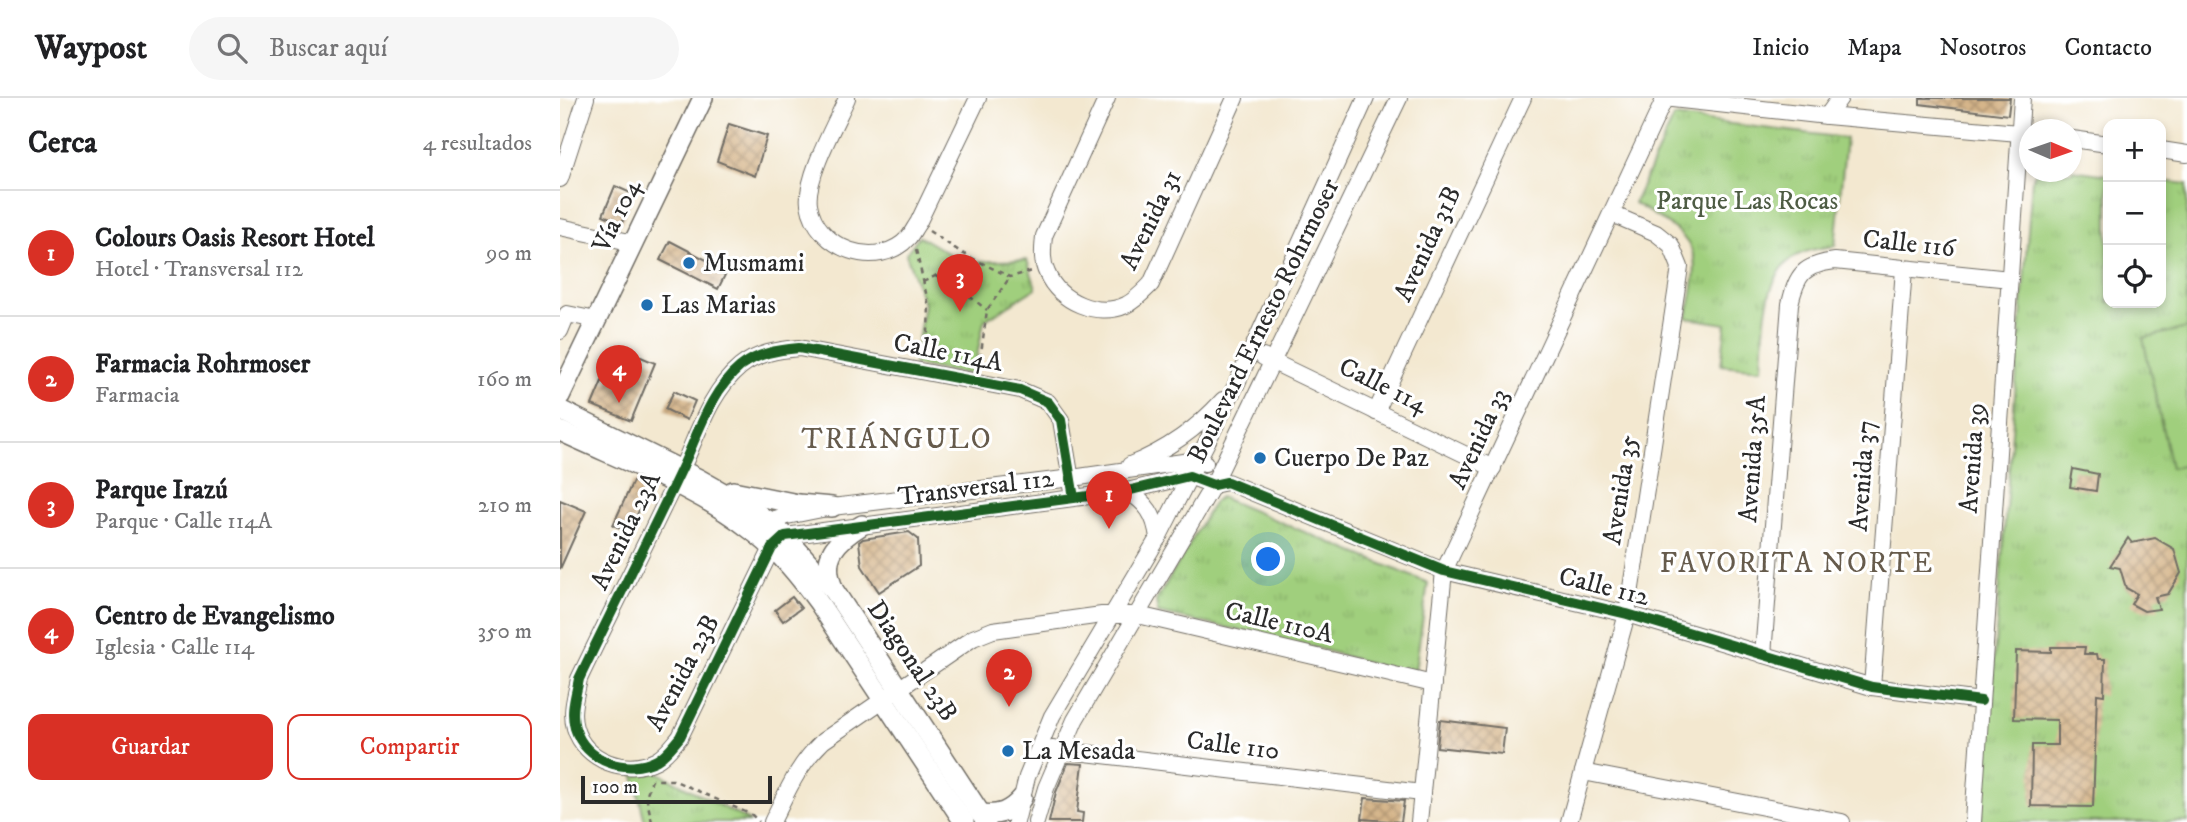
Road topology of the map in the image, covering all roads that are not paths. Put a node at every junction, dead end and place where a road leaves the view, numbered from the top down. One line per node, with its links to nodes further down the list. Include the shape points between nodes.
1 (586, 98): 20 (street)
2 (703, 98): 24 (main road, Vía 104)
3 (847, 98): 4 (street, via 809,183 809,204 819,230 856,254 890,250 908,238)
4 (978, 98)
5 (1107, 98): 6 (street, Avenida 31, via 1044,236 1042,255 1047,273 1070,301 1106,310 1125,306 1151,284)
6 (1235, 98)
7 (1366, 98): 31 (street, Boulevard Ernesto Rohrmoser)
8 (1399, 98): 32 (street, Boulevard Ernesto Rohrmoser)
9 (1523, 98): 38 (street, Avenida 31B)
10 (1664, 98): 13 (street); 22 (street, Avenida 33)
11 (1839, 98): 13 (street)
12 (2022, 98): 14 (street, Avenida 39)
13 (1827, 117): 15 (street)
14 (2024, 119)
15 (2019, 133)
16 (2082, 140): 17 (street)
17 (2103, 143)
18 (2166, 151): 19 (street)
19 (2187, 153)
20 (560, 179)
21 (2020, 182): 27 (street, Avenida 39)
22 (1612, 214): 41 (street, Avenida 33); 57 (street, Avenida 35, via 1656,233 1671,245 1680,267)
23 (560, 227): 24 (street)
24 (634, 243): 28 (main road, Vía 104)
25 (1904, 269): 26 (street, Calle 116, via 1835,261); 27 (street, Calle 116); 62 (street, Avenida 37)
26 (1804, 271): 60 (street, Avenida 35A, via 1795,283 1790,304)
27 (2010, 279): 65 (street, Avenida 39)
28 (596, 320): 29 (street, via 567,314); 30 (main road, Vía 104)
29 (560, 331)
30 (581, 350): 34 (main road); 36 (main road, Vía 104)
31 (1251, 351): 32 (street, Calle 114); 35 (street, Boulevard Ernesto Rohrmoser)
32 (1271, 362): 38 (street, Calle 114); 47 (street, Boulevard Ernesto Rohrmoser)
33 (741, 366): 44 (street, Avenida 23A, via 722,386); 45 (street, Calle 114A, via 772,351 799,348 1020,390 1048,402 1061,420)
34 (560, 370)
35 (1236, 385): 40 (street, Boulevard Ernesto Rohrmoser); 42 (street, via 1190,431 1134,463)
36 (560, 396)
37 (560, 410): 44 (main road)
38 (1376, 412): 41 (street, Calle 114)
39 (560, 431): 44 (main road)
40 (1197, 460): 42 (street, Transversal 112); 43 (street, Boulevard Ernesto Rohrmoser); 47 (street, Calle 112)
41 (1493, 468): 55 (street, Avenida 33)
42 (1103, 474): 45 (street, Transversal 112)
43 (1189, 476): 47 (street, Calle 112); 48 (street, Transversal 112); 53 (street, Boulevard Ernesto Rohrmoser)
44 (677, 477): 46 (main road); 52 (main road, via 732,516); 68 (street, Avenida 23A, via 579,679 572,713 575,729)
45 (1072, 478): 49 (street, Calle 114A); 50 (street, Transversal 112)
46 (699, 479): 50 (main road, via 765,498); 52 (main road, via 745,505)
47 (1220, 479): 55 (street, Calle 112); 59 (street, Boulevard Ernesto Rohrmoser)
48 (1127, 491): 49 (street, Transversal 112); 53 (street, via 1150,509)
49 (1074, 498): 51 (street, Transversal 112)
50 (832, 507): 52 (street, Transversal 112)
51 (862, 525): 54 (street, Transversal 112); 56 (main road, via 836,544 828,560 828,577)
52 (762, 527): 54 (main road)
53 (1158, 538): 58 (street, Boulevard Ernesto Rohrmoser)
54 (778, 542): 56 (main road, Diagonal 23B); 64 (main road, Diagonal 23B); 68 (street, Avenida 23B, via 680,737 666,754 629,766)
55 (1444, 571): 57 (street, Calle 112); 61 (street, Avenida 33)
56 (835, 592): 63 (main road, Diagonal 23B)
57 (1627, 614): 60 (street, Calle 112); 69 (street, Avenida 35)
58 (1113, 615): 59 (street, Calle 110A); 63 (street, Calle 110A, via 993,630 973,638); 66 (street, Boulevard Ernesto Rohrmoser, via 1052,716)
59 (1138, 615): 61 (street, Calle 110A); 67 (street, Boulevard Ernesto Rohrmoser)
60 (1763, 655): 62 (street, Calle 112)
61 (1433, 684): 70 (street, Avenida 33)
62 (1872, 687): 65 (street, Calle 112)
63 (899, 688): 64 (street, Calle 110A); 72 (main road, Diagonal 23B)
64 (883, 700): 72 (main road, Diagonal 23B); 73 (street, Calle 110A, via 806,758)
65 (1981, 701): 79 (street, Avenida 39)
66 (1039, 747): 67 (street, Calle 110); 71 (street, Boulevard Ernesto Rohrmoser)
67 (1060, 750): 70 (street, Calle 110); 75 (street, Boulevard Ernesto Rohrmoser)
68 (598, 759)
69 (1583, 772): 77 (street, Avenida 35); 78 (street)
70 (1422, 793): 76 (street, Avenida 33)
71 (1022, 798): 72 (main road, via 1004,813); 74 (street, Boulevard Ernesto Rohrmoser)
72 (977, 819)
73 (772, 822)
74 (1016, 822)
75 (1035, 822)
76 (1419, 822)
77 (1569, 822)
78 (1842, 822)
79 (1973, 822)

